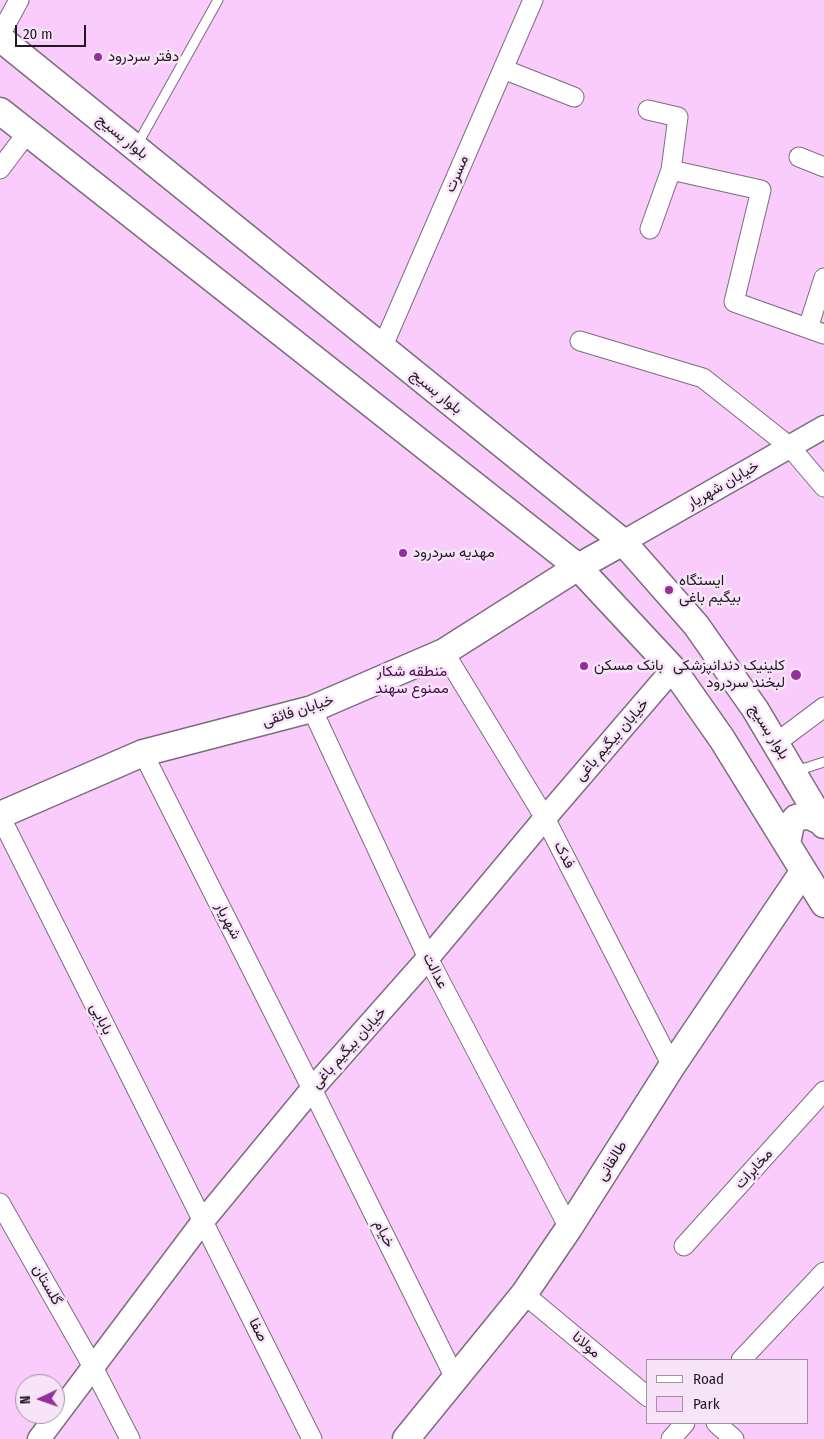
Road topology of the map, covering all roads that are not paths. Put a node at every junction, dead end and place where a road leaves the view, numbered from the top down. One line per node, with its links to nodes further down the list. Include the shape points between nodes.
1 (19, 0): 4 (street)
2 (218, 0): 10 (lane)
3 (533, 0): 5 (street, مسرت)
4 (0, 37): 10 (main road, بلوار بسیج)
5 (503, 68): 6 (street); 19 (street, مسرت)
6 (574, 97)
7 (648, 110): 14 (street, via 678,118)
8 (0, 111): 9 (main road)
9 (27, 133): 13 (street); 24 (main road)
10 (135, 148): 19 (main road, بلوار بسیج)
11 (799, 158): 12 (street)
12 (824, 167)
13 (0, 169)
14 (671, 170): 15 (street); 17 (street, via 761,190 734,302)
15 (650, 229)
16 (824, 278): 17 (street)
17 (816, 331)
18 (580, 342): 21 (street, via 703,378)
19 (382, 348): 23 (main road, بلوار بسیج)
20 (824, 427): 21 (street, خیابان شهریار)
21 (790, 447): 22 (street); 23 (street, خیابان شهریار)
22 (824, 487)
23 (623, 542): 24 (main road, خیابان فائقی); 29 (main road, بلوار بسیج, via 696,626)
24 (578, 567): 25 (main road, خیابان فائقی); 26 (main road)
25 (444, 652): 28 (main road, خیابان فائقی); 35 (street, فدک)
26 (673, 669): 35 (street, خیابان بیگیم باغی); 36 (main road, via 722,739)
27 (824, 706): 29 (street)
28 (312, 709): 30 (main road, خیابان فائقی); 38 (street, عدالت)
29 (776, 744): 32 (main road, بلوار بسیج)
30 (143, 753): 33 (main road, خیابان فائقی); 40 (street, شهریار)
31 (824, 762): 32 (lane)
32 (794, 772): 34 (main road, بلوار بسیج)
33 (0, 816): 43 (street, بابایی)
34 (819, 816): 36 (main road, via 796,818 791,824)
35 (545, 818): 38 (street, خیابان بیگیم باغی); 39 (street, فدک)
36 (787, 843): 37 (main road)
37 (817, 890): 39 (main road, طالقانی)
38 (428, 958): 40 (street, خیابان بیگیم باغی); 44 (street, عدالت)
39 (672, 1066): 44 (main road, طالقانی)
40 (312, 1089): 43 (street, خیابان بیگیم باغی); 50 (street, خیام)
41 (824, 1091): 45 (street, مخابرات)
42 (0, 1203): 49 (street, گلستان)
43 (203, 1221): 49 (street, خیابان بیگیم باغی); 55 (street, صفا)
44 (569, 1228): 47 (main road, طالقانی)
45 (684, 1246)
46 (824, 1272): 48 (street)
47 (524, 1294): 50 (main road, طالقانی); 51 (street, مولانا)
48 (742, 1359)
49 (93, 1366): 53 (street, خیابان بیگیم باغی); 54 (street, گلستان)
50 (456, 1380): 56 (main road, طالقانی)
51 (646, 1395)
52 (717, 1424): 57 (street)
53 (39, 1439)
54 (130, 1439)
55 (312, 1439)
56 (406, 1439)
57 (734, 1439)

